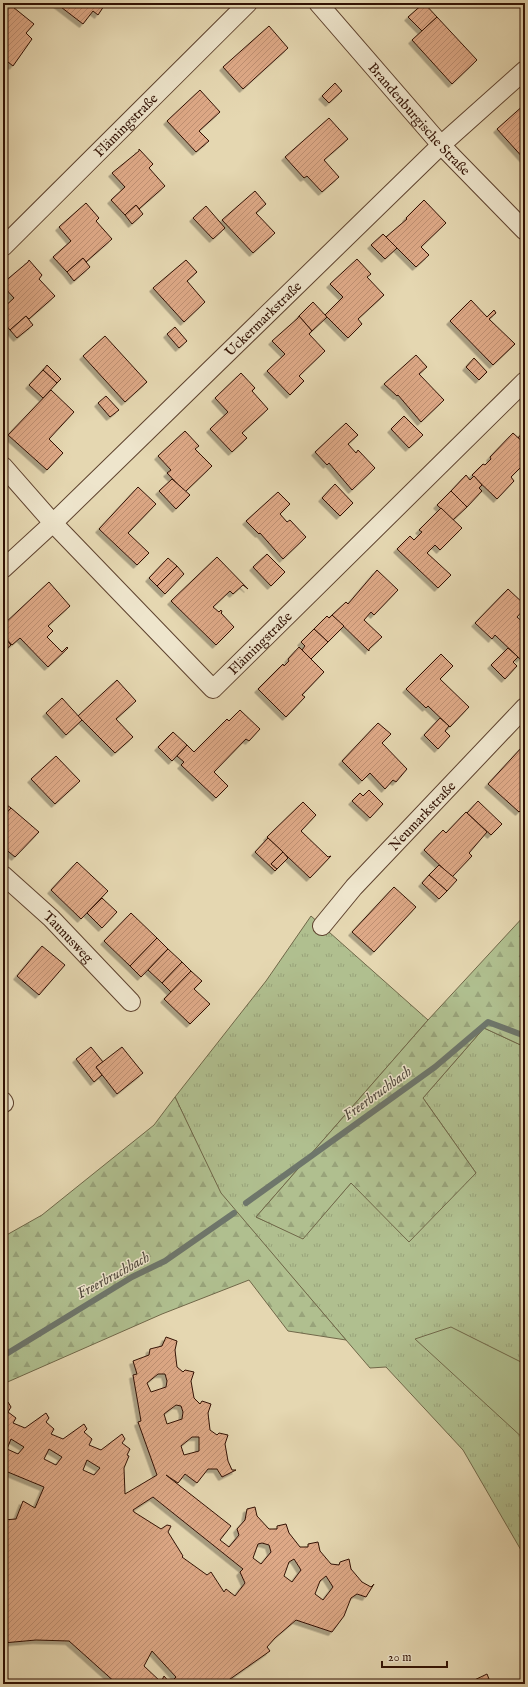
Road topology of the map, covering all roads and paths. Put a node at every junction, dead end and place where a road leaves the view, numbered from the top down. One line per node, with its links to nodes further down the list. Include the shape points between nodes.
1 (248, 3): 6 (street, Flämingstraße)
2 (318, 3): 4 (street, Brandenburgische Straße)
3 (525, 70): 4 (street, Uckermarkstraße)
4 (441, 145): 5 (street, Brandenburgische Straße); 9 (street, Uckermarkstraße)
5 (525, 231)
6 (3, 247)
7 (525, 381): 9 (street, Flämingstraße, via 213,689)
8 (3, 466): 9 (street, Flämingstraße)
9 (53, 523): 10 (street, Uckermarkstraße)
10 (3, 569)
11 (525, 707): 13 (street, Neumarkstraße, via 354,888)
12 (3, 876): 14 (street, Taunusweg, via 51,918)
13 (322, 926)
14 (131, 1002)

